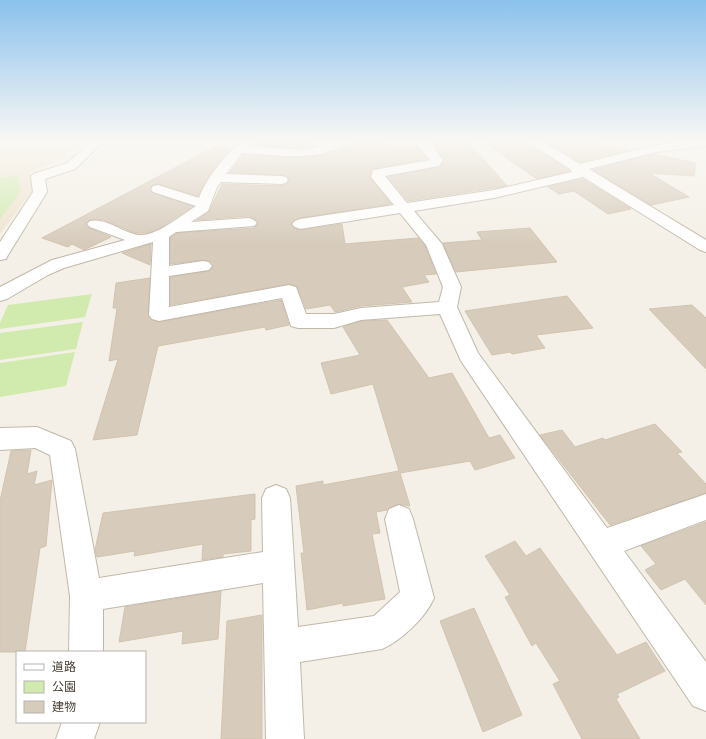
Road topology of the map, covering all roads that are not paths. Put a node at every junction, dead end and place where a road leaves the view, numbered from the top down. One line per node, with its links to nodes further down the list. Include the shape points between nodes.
1 (46, 174): 17 (street, via 38,177 40,192)
2 (221, 174): 6 (street)
3 (378, 174): 10 (street)
4 (567, 174): 10 (street, via 494,194)
5 (586, 174): 16 (street)
6 (218, 178): 7 (street); 9 (street, via 210,187)
7 (281, 180)
8 (158, 189): 9 (street)
9 (204, 204): 14 (street, via 203,208)
10 (405, 207): 13 (street); 21 (street, via 434,244 452,287)
11 (249, 222): 14 (street)
12 (95, 224): 15 (street)
13 (300, 224)
14 (166, 232): 15 (street); 19 (street)
15 (142, 241): 20 (street, via 58,264)
16 (706, 247)
17 (0, 255)
18 (203, 266): 19 (street)
19 (160, 272): 21 (street, via 159,315 289,291 298,321 334,321 361,314)
20 (0, 295)
21 (447, 307): 26 (street, via 469,356)
22 (0, 439): 28 (street, via 37,437 62,449)
23 (276, 498): 27 (street)
24 (706, 507): 26 (street)
25 (399, 520): 29 (street, via 418,598 382,632)
26 (602, 545): 31 (street)
27 (279, 565): 28 (street); 29 (street)
28 (86, 596): 30 (street)
29 (282, 647): 34 (street)
30 (86, 651)
31 (706, 693)
32 (81, 723): 33 (street)
33 (75, 739)
34 (285, 739)

